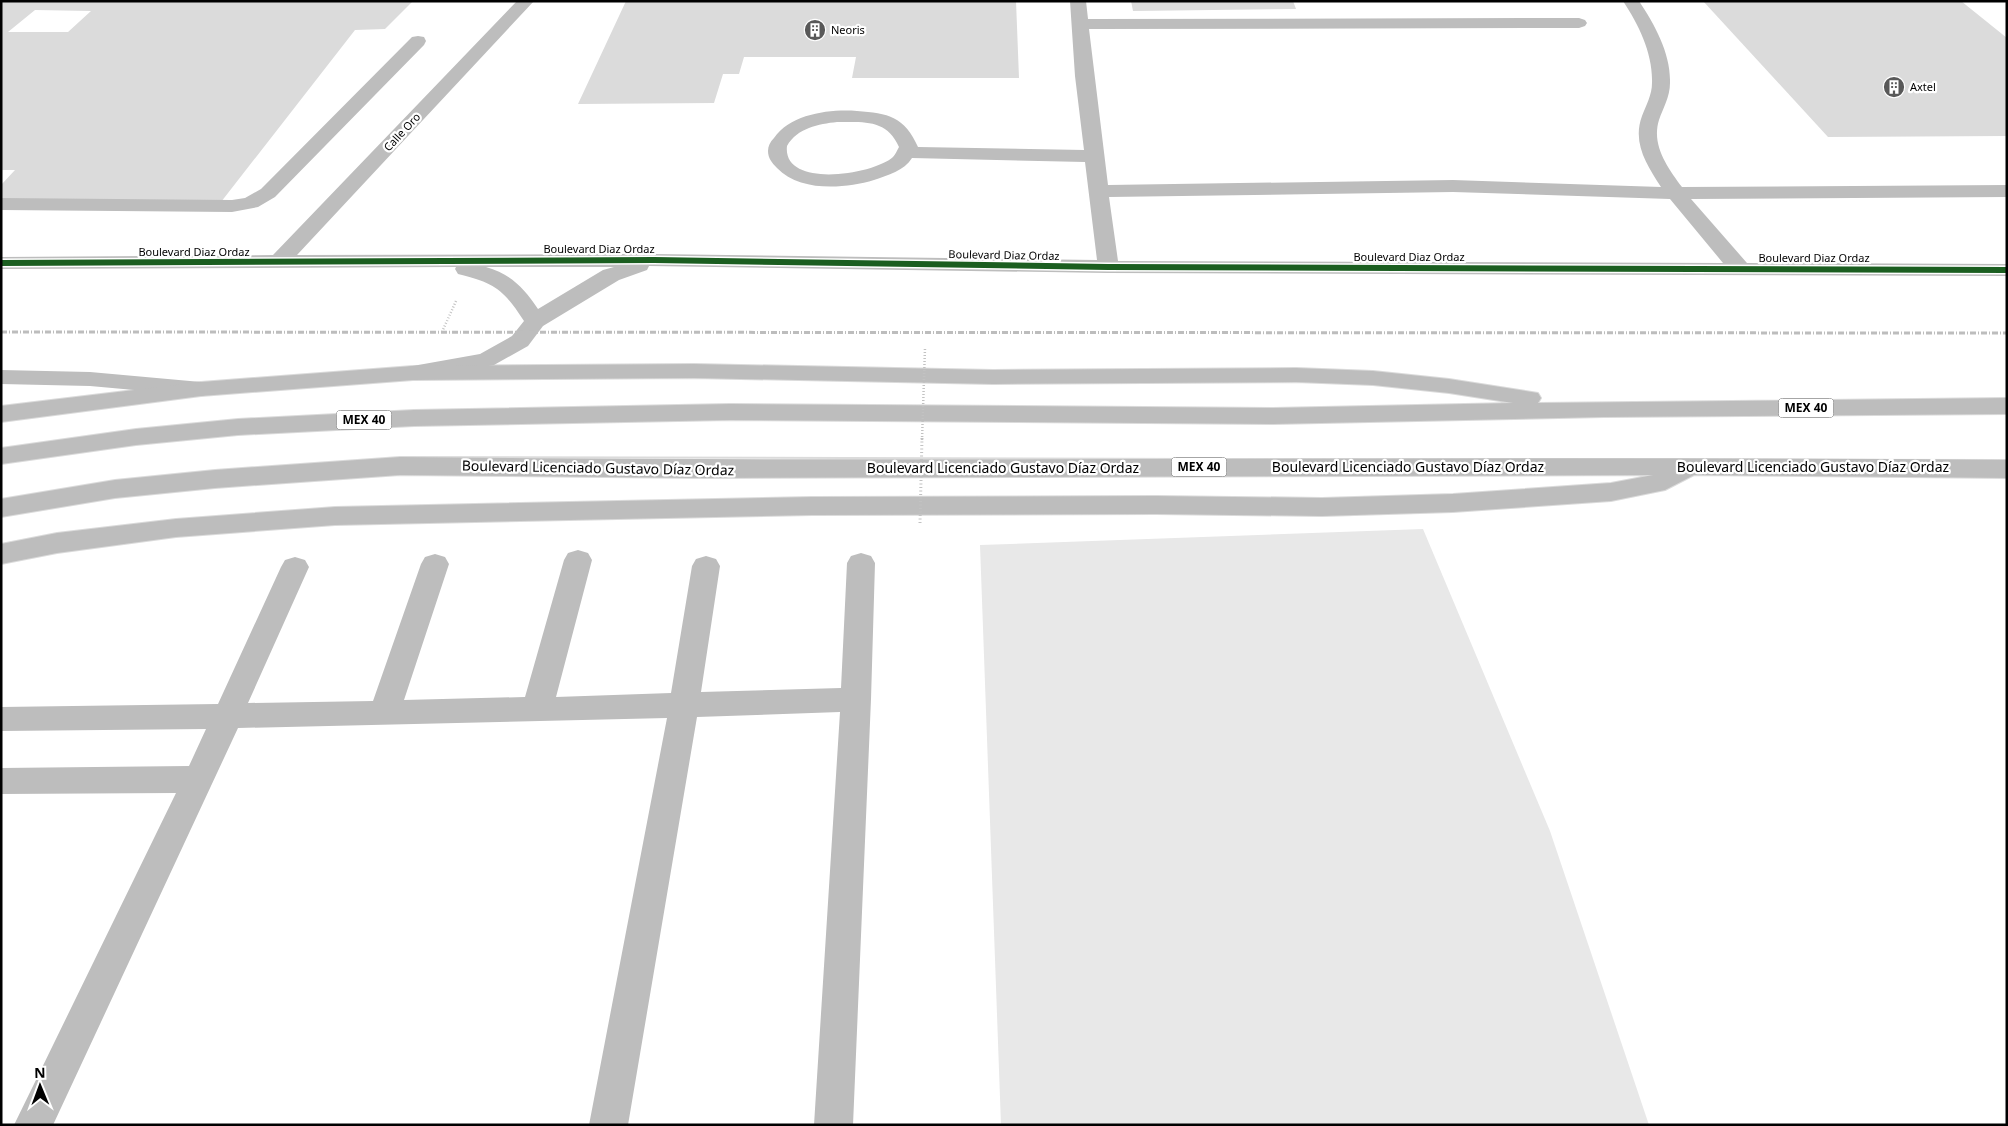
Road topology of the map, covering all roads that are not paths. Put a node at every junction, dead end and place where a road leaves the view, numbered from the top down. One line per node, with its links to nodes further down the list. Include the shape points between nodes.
1 (526, 1): 16 (main road, Calle Oro)
2 (1078, 1): 5 (main road)
3 (1631, 1): 11 (main road, via 1649,32 1661,69 1660,96 1650,118 1647,137 1651,154)
4 (1579, 23): 5 (main road)
5 (1080, 24): 8 (main road)
6 (418, 41): 12 (main road, via 268,193 251,203 232,206)
7 (907, 152): 7 (main road, via 908,142 902,132 891,124 857,116 818,119 800,125 779,142 777,152 781,162 791,171 827,180 855,179 887,170 900,162); 8 (main road)
8 (1094, 156): 9 (main road)
9 (1099, 191): 11 (main road, via 1453,186); 17 (main road)
10 (2007, 191): 11 (main road)
11 (1677, 193): 18 (main road, via 1703,228)
12 (1, 204)
13 (654, 260): 14 (main road, Boulevard Diaz Ordaz); 17 (main road, Boulevard Diaz Ordaz); 20 (main road, via 612,275)
14 (423, 261): 16 (main road, Boulevard Diaz Ordaz); 20 (main road, via 489,273 501,279 511,287)
15 (1, 263): 16 (main road, Boulevard Diaz Ordaz)
16 (278, 263)
17 (1108, 268): 18 (main road, Boulevard Diaz Ordaz)
18 (1740, 268): 19 (main road, Boulevard Diaz Ordaz)
19 (2007, 270)
20 (535, 321): 21 (main road, via 520,341 486,360)
21 (413, 373): 23 (main road); 25 (main road, via 694,371 993,377 1296,375 1373,378 1449,386)
22 (1, 377): 23 (main road, via 90,379)
23 (201, 389): 26 (main road)
24 (2007, 406): 25 (main road, MEX 40)
25 (1604, 409): 27 (main road, MEX 40, via 1273,416 730,412 414,418 248,426 136,437)
26 (1, 414)
27 (1, 456)
28 (1692, 466): 29 (main road, Boulevard Licenciado Gustavo Díaz Ordaz / MEX 40); 30 (main road, Boulevard Licenciado Gustavo Díaz Ordaz / MEX 40, via 705,469 400,466 115,489); 31 (main road, via 1656,484 1611,492 1453,503 1322,507 812,506 334,516 176,528 57,543)
29 (2007, 469)
30 (1, 508)
31 (1, 554)
32 (578, 560): 39 (main road)
33 (861, 563): 37 (main road)
34 (435, 564): 40 (main road)
35 (706, 566): 38 (main road)
36 (295, 567): 41 (main road)
37 (856, 699): 38 (main road); 47 (main road)
38 (684, 706): 39 (main road); 46 (main road)
39 (537, 709): 40 (main road)
40 (384, 713): 41 (main road)
41 (228, 717): 42 (main road); 43 (main road)
42 (1, 719)
43 (199, 778): 44 (main road); 45 (main road)
44 (1, 781)
45 (34, 1125)
46 (608, 1125)
47 (833, 1125)

